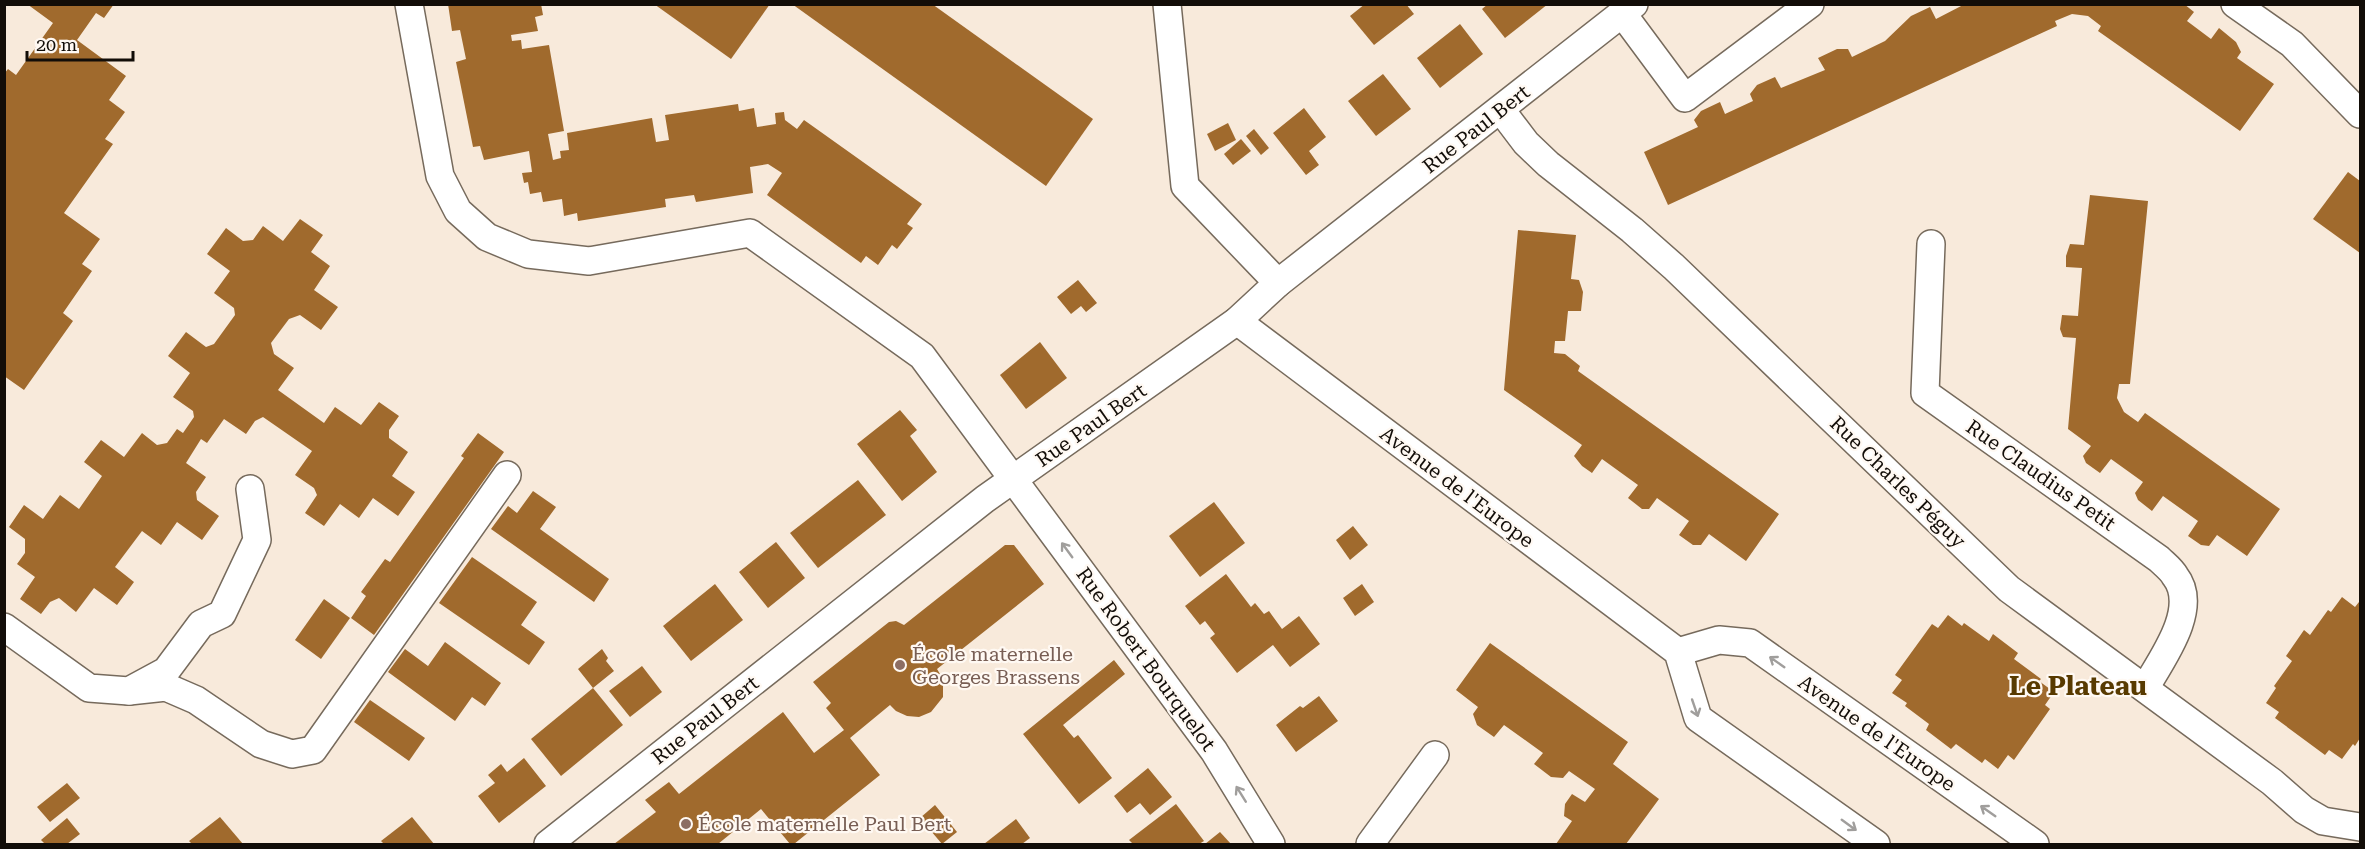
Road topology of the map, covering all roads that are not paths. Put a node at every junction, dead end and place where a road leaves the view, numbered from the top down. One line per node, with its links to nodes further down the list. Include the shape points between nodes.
1 (409, 4): 12 (street, Rue Robert Bourquelot, via 441,176 458,211 487,237 528,254 589,261 750,232 922,356)
2 (1167, 4): 9 (street, via 1185,186)
3 (1810, 4): 5 (street, via 1685,98)
4 (2235, 4): 6 (street, via 2292,44)
5 (1628, 9): 7 (street, Rue Paul Bert)
6 (2357, 105)
7 (1501, 110): 9 (street, Rue Paul Bert); 16 (street, Rue Charles Péguy, via 1540,158 1674,267 2009,589)
8 (1931, 244): 16 (street, Rue Claudius Petit, via 1924,393 2158,559 2177,577 2184,603 2179,626)
9 (1278, 283): 10 (street, Rue Paul Bert)
10 (1236, 321): 12 (street, Rue Paul Bert); 15 (street, Avenue de l'Europe)
11 (507, 475): 17 (street, via 313,750 292,754 261,744 196,700 166,687)
12 (1014, 478): 20 (street, Rue Paul Bert); 21 (street, Rue Robert Bourquelot, one-way to 12, via 1214,752)
13 (250, 489): 17 (street, via 257,540 222,614 201,624 166,671)
14 (4, 627): 17 (street, via 89,688)
15 (1678, 652): 23 (street, one-way to 23, via 1698,718); 24 (street, Avenue de l'Europe, one-way to 15, via 1750,643 1719,640)
16 (2145, 688): 19 (street, Rue Charles Péguy, via 2304,810 2323,821)
17 (129, 692)
18 (1435, 755): 22 (street)
19 (2361, 827)
20 (548, 844)
21 (1271, 844)
22 (1370, 844)
23 (1876, 844)
24 (2036, 844)

